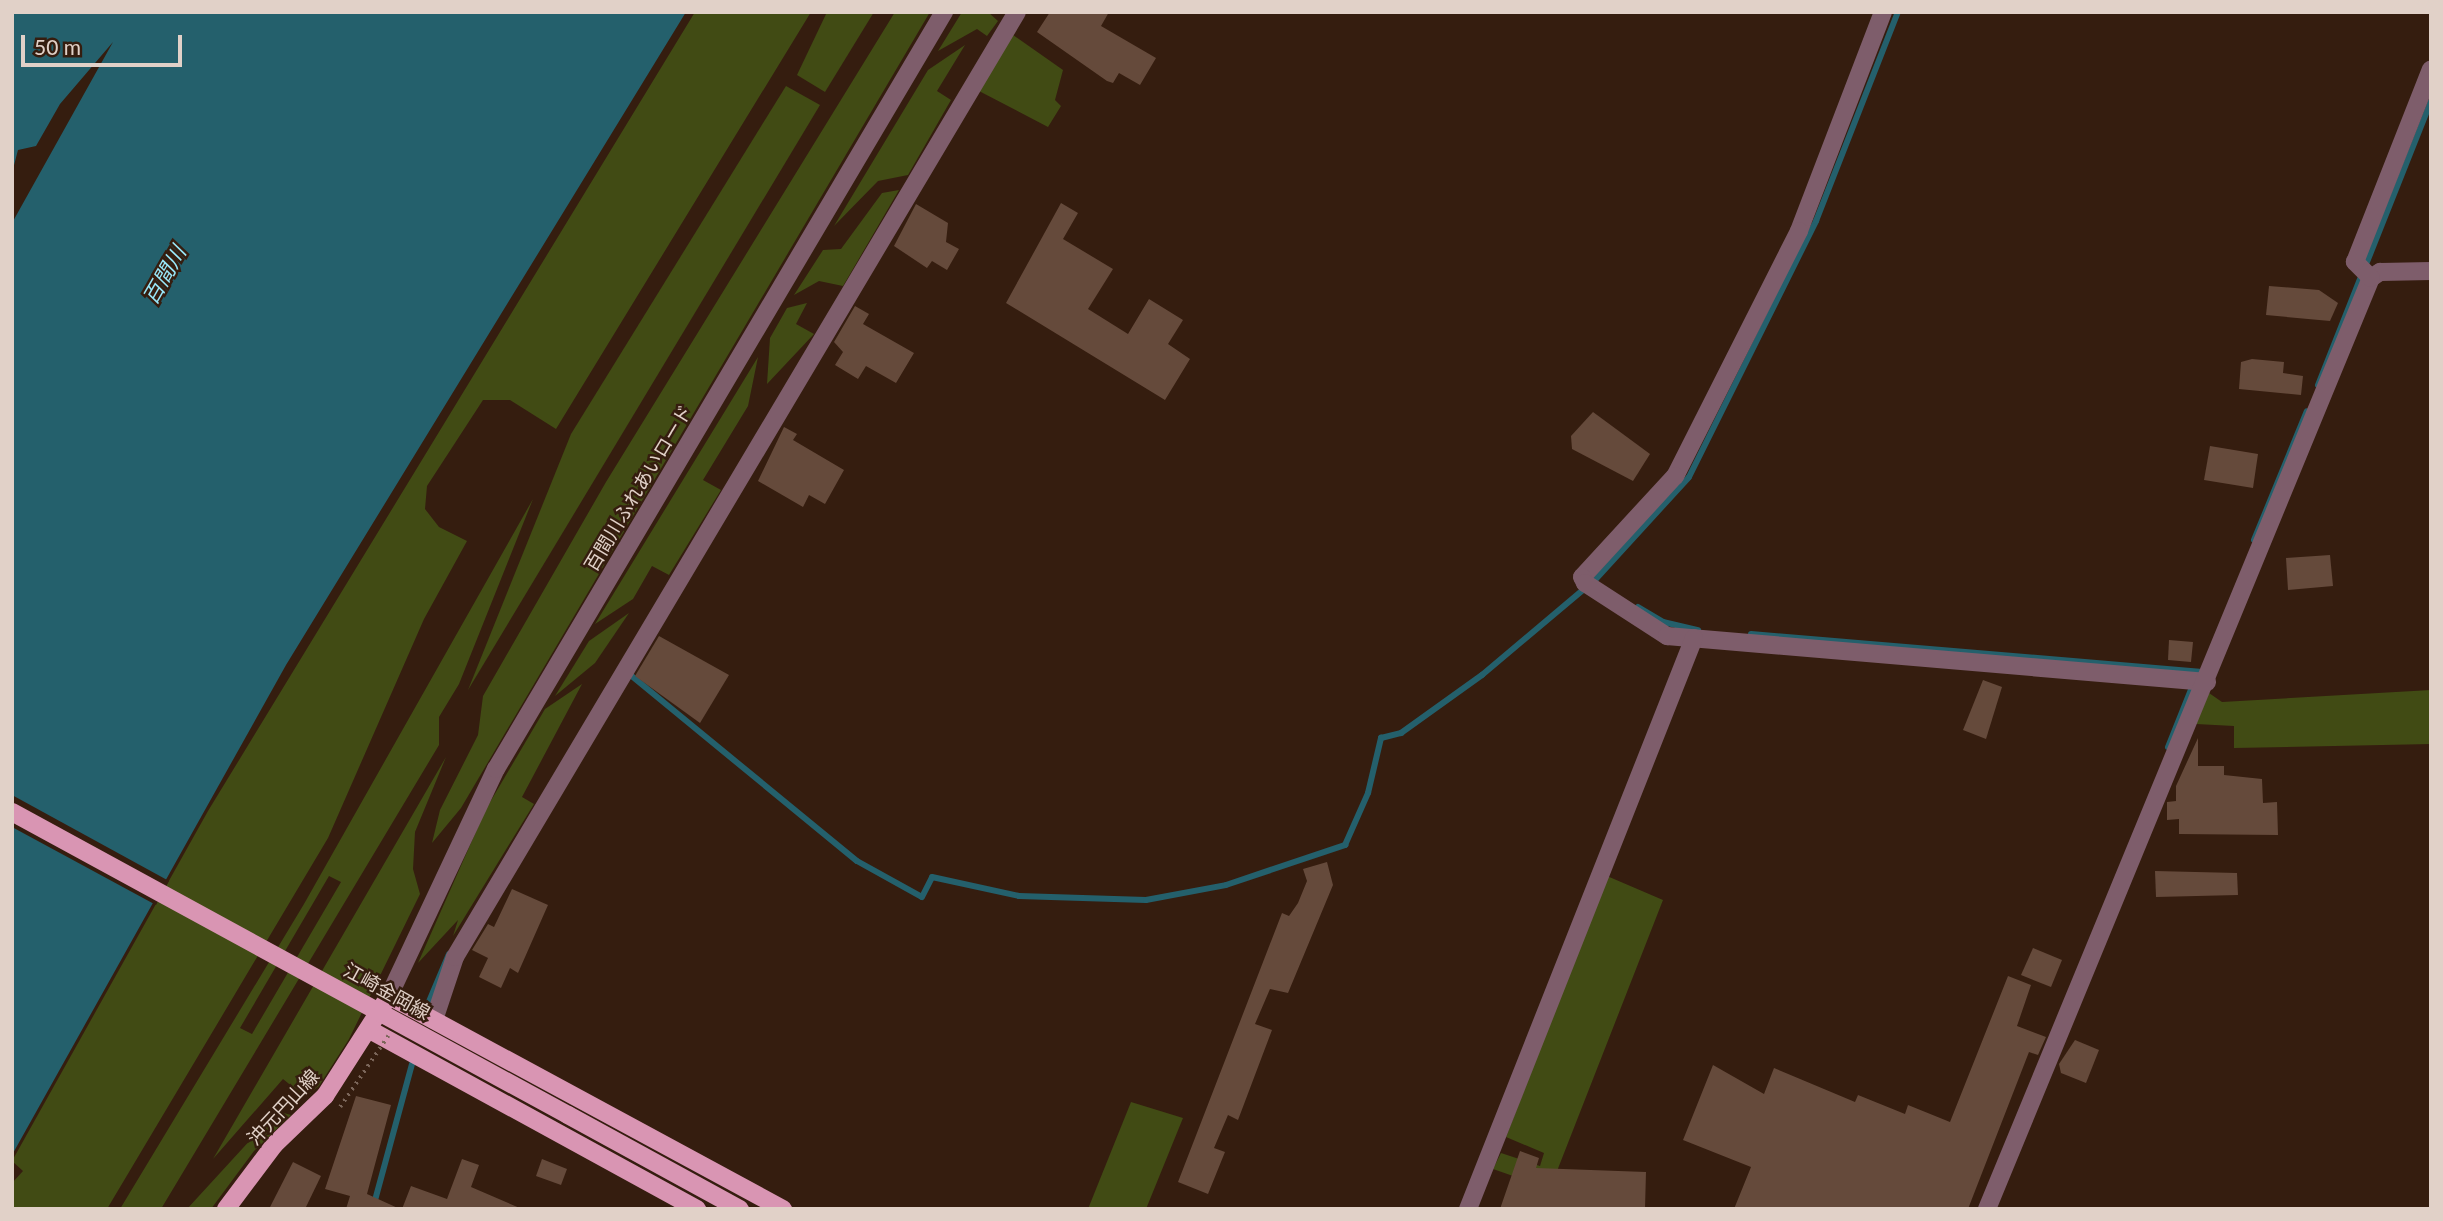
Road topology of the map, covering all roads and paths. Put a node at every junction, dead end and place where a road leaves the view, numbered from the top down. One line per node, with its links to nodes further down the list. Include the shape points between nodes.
1 (944, 12): 10 (street, 百間川ふれあいロード, via 496,769)
2 (1017, 12): 11 (street, via 455,957)
3 (1883, 12): 7 (street, via 1799,231 1675,476 1582,577 1589,587 1667,636)
4 (2431, 69): 6 (street, via 2356,262)
5 (2431, 271): 6 (street, via 2380,272)
6 (2371, 278): 8 (street)
7 (1694, 638): 8 (street); 19 (street)
8 (2199, 681): 20 (street)
9 (12, 812): 17 (main road, 江崎金岡線, bridge)
10 (389, 996): 11 (main road); 12 (main road, 沖元円山線)
11 (434, 1020): 18 (main road)
12 (370, 1030): 15 (main road, 沖元円山線, via 325,1096 274,1145); 16 (main road)
13 (390, 1033): 14 (path, bridge)
14 (340, 1107)
15 (226, 1209)
16 (697, 1209)
17 (740, 1209)
18 (783, 1209)
19 (1468, 1209)
20 (1987, 1209)

